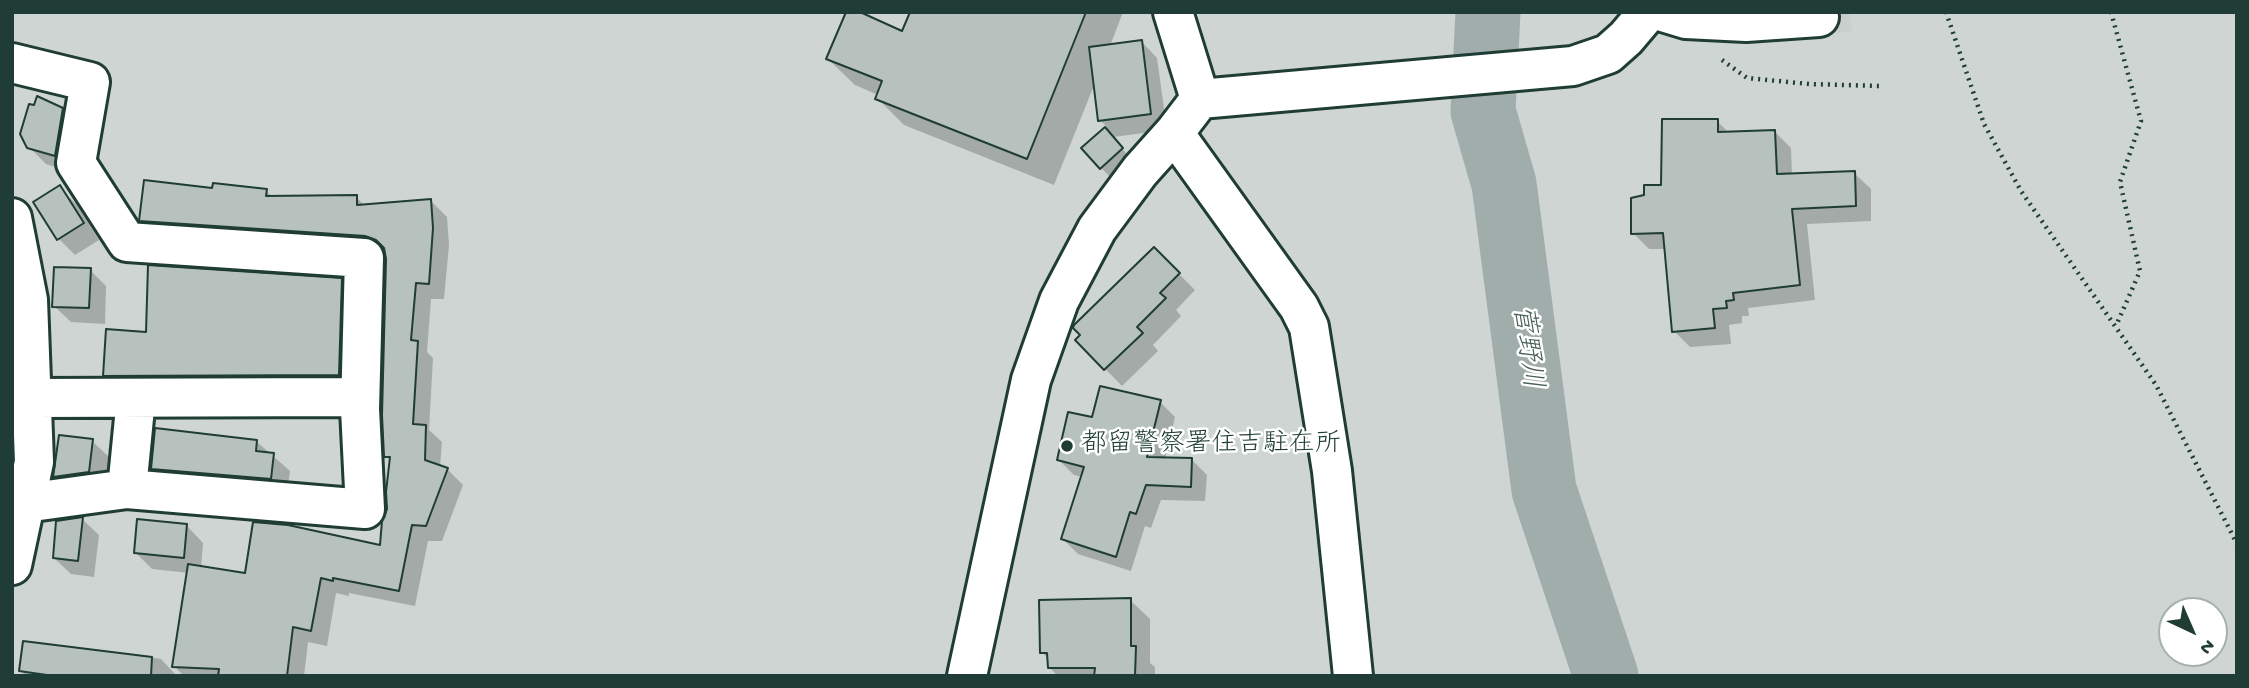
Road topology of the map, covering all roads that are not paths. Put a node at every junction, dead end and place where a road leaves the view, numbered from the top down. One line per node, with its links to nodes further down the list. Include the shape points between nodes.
1 (1173, 12): 6 (street)
2 (1648, 12): 6 (street, via 1608,54 1573,66)
3 (1662, 12): 4 (street, via 1686,19 1746,22)
4 (1819, 17)
5 (12, 63): 9 (street, via 90,82 76,163 127,242 364,258)
6 (1200, 99): 7 (street)
7 (1174, 133): 15 (street, via 1097,229 1059,301 1031,380); 16 (street, via 1300,307 1309,327 1332,471)
8 (12, 218): 10 (street, via 28,300)
9 (360, 397): 11 (street); 12 (street, via 365,509)
10 (32, 398): 11 (street); 13 (street, via 34,462)
11 (136, 398): 12 (street)
12 (127, 489): 13 (street)
13 (25, 503): 14 (street)
14 (12, 565)
15 (967, 676)
16 (1353, 676)

